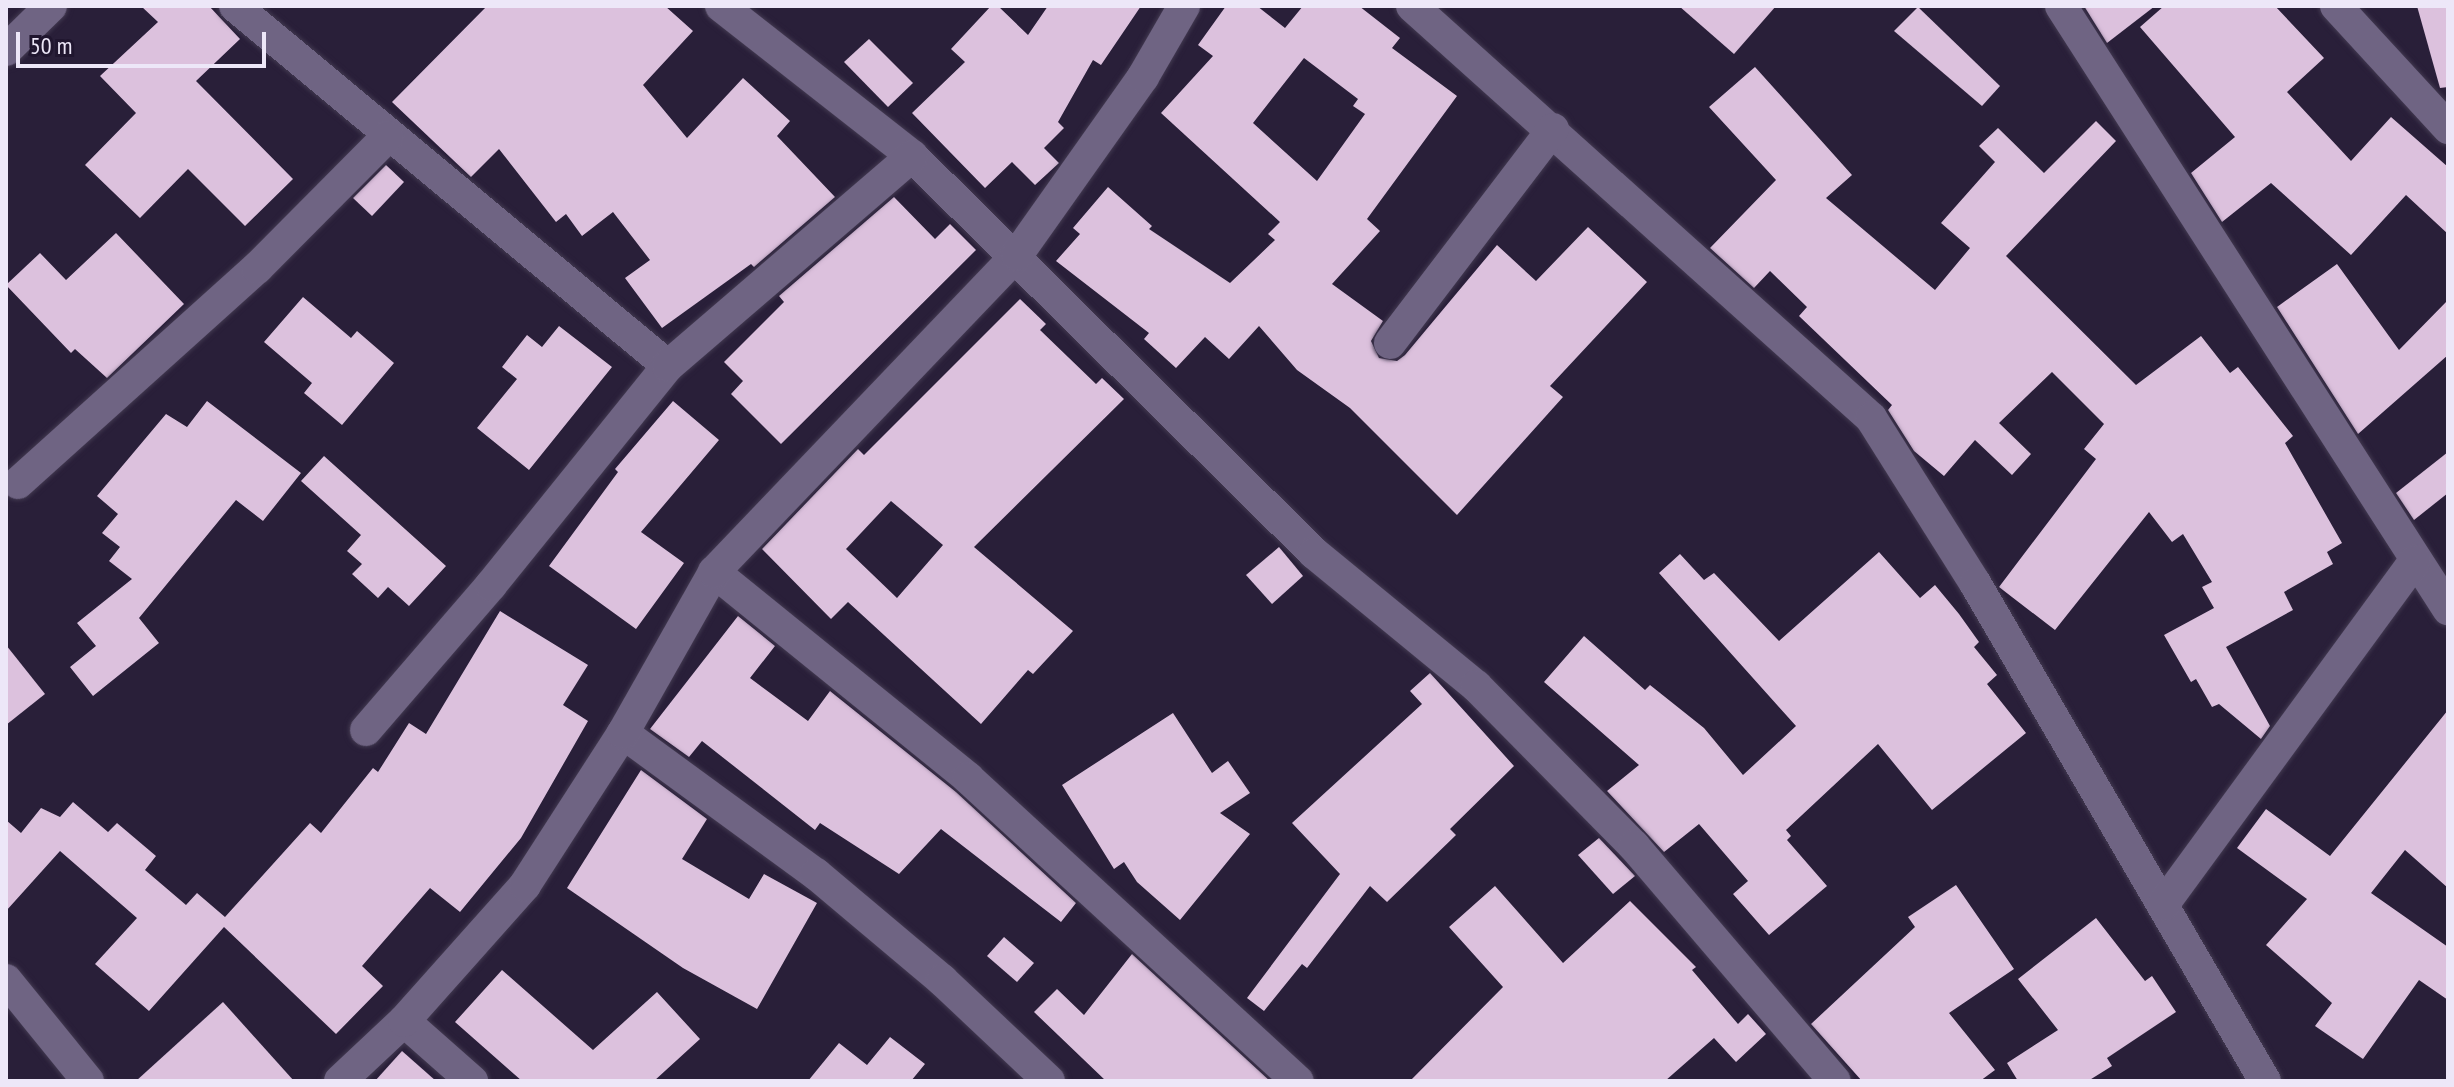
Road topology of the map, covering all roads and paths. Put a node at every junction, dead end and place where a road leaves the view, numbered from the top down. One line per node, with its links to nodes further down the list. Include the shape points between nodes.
1 (51, 6): 8 (street)
2 (235, 6): 11 (street)
3 (721, 6): 12 (street)
4 (1184, 6): 13 (street, via 1143,77)
5 (1412, 6): 10 (street)
6 (2061, 6): 17 (street, via 2235,271)
7 (2336, 6): 9 (street)
8 (6, 50)
9 (2448, 128)
10 (1553, 129): 14 (street); 22 (street, via 1871,418 1975,583)
11 (387, 137): 15 (street); 16 (street, via 257,268)
12 (912, 156): 13 (street); 15 (street)
13 (1017, 255): 18 (street); 30 (street, via 1314,553 1476,686 1634,846)
14 (1390, 343)
15 (668, 366): 20 (street)
16 (18, 483)
17 (2415, 561): 19 (street); 22 (street)
18 (714, 572): 21 (street); 29 (street, via 968,778)
19 (2448, 609)
20 (366, 730)
21 (623, 733): 24 (street, via 525,885); 28 (street, via 816,874 942,980)
22 (2163, 905): 31 (street)
23 (6, 980): 25 (street)
24 (404, 1021): 26 (street); 27 (street)
25 (88, 1081)
26 (340, 1081)
27 (472, 1081)
28 (1049, 1081)
29 (1298, 1081)
30 (1835, 1081)
31 (2265, 1081)

